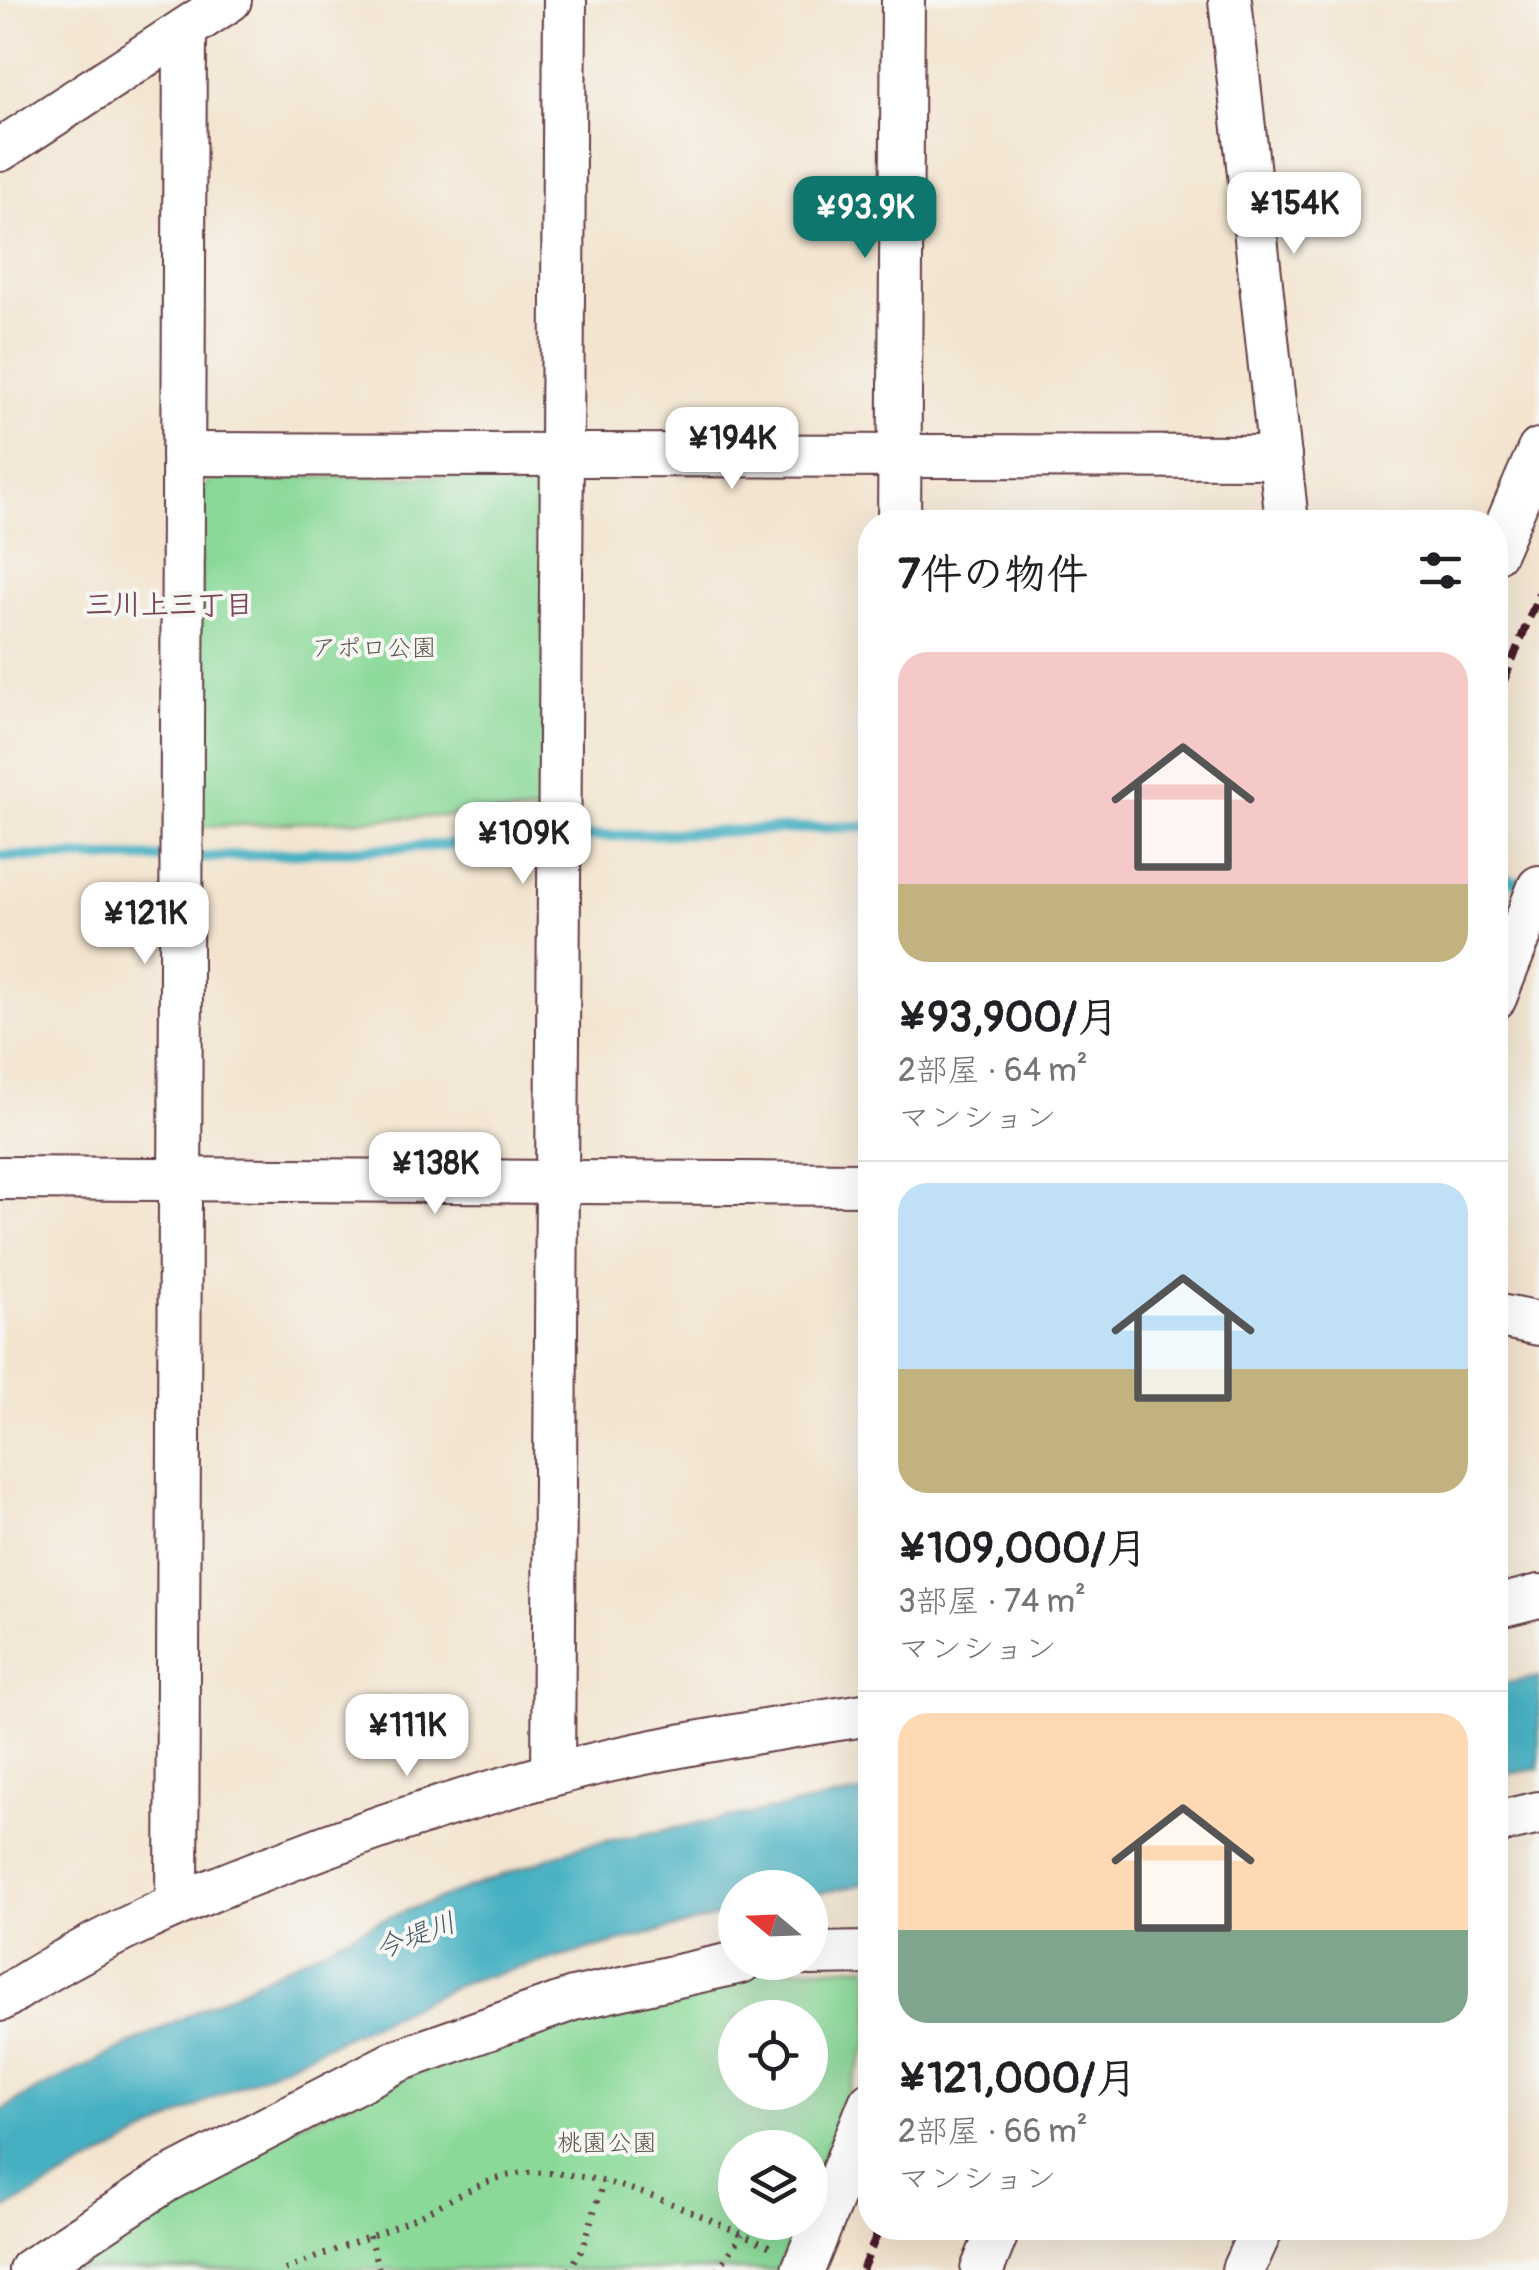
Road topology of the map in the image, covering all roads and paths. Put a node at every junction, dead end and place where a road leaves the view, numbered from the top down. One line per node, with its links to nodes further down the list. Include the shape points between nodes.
1 (230, 0): 5 (street)
2 (565, 0): 9 (street)
3 (903, 0): 10 (street)
4 (1230, 0): 11 (street)
5 (185, 32): 6 (street); 8 (street)
6 (0, 150)
7 (1539, 450): 14 (street)
8 (183, 454): 9 (street); 19 (street)
9 (562, 455): 10 (street); 20 (street)
10 (900, 457): 11 (street); 12 (street)
11 (1280, 457): 13 (street)
12 (900, 510)
13 (1286, 510)
14 (1508, 522)
15 (1539, 887): 16 (street)
16 (1530, 942): 17 (street)
17 (1508, 977)
18 (0, 1178): 19 (street)
19 (180, 1179): 20 (street); 30 (street)
20 (557, 1182): 21 (street); 27 (street)
21 (858, 1184)
22 (1508, 1318): 23 (street)
23 (1539, 1324)
24 (1539, 1596): 25 (street)
25 (1508, 1603)
26 (858, 1716): 27 (street)
27 (553, 1774): 30 (street, via 379,1825)
28 (1539, 1813): 29 (street)
29 (1508, 1820)
30 (176, 1903): 34 (street)
31 (828, 1954): 32 (street)
32 (858, 1954)
33 (718, 1967): 46 (street, via 573,1998 400,2060 168,2180)
34 (0, 2000)
35 (858, 2133): 44 (street)
36 (603, 2182): 37 (path); 38 (path, via 522,2173); 49 (path)
37 (718, 2223)
38 (369, 2236): 47 (path); 48 (path)
39 (738, 2240): 50 (path)
40 (754, 2240): 44 (path)
41 (995, 2240): 51 (street)
42 (1257, 2240): 52 (street)
43 (0, 2252): 45 (street)
44 (805, 2266)
45 (12, 2270)
46 (30, 2270)
47 (285, 2270)
48 (379, 2270)
49 (569, 2270)
50 (718, 2270)
51 (982, 2270)
52 (1243, 2270)

